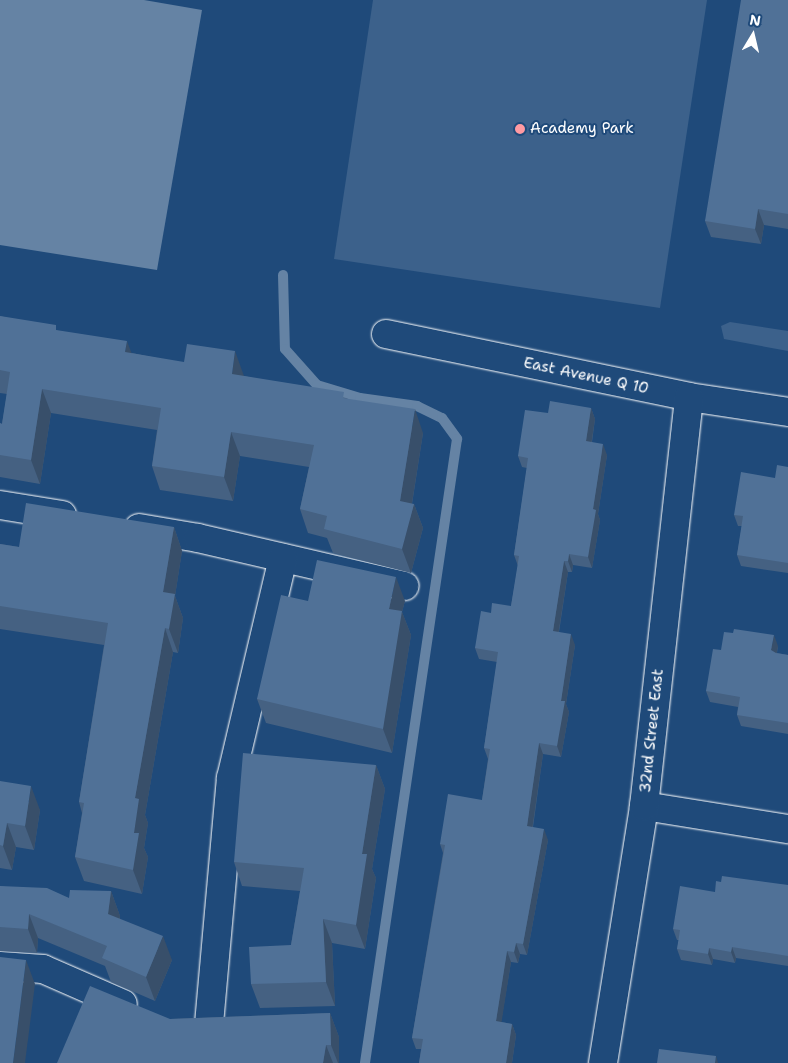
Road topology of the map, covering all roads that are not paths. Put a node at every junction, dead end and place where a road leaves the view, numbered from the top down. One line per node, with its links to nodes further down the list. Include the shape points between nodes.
1 (386, 334): 2 (street, East Avenue Q 10)
2 (689, 397): 3 (street, East Avenue Q 10); 9 (street, 32nd Street East)
3 (788, 412)
4 (0, 505): 5 (street)
5 (85, 519)
6 (113, 524): 7 (street, via 198,538)
7 (283, 558): 8 (street); 13 (street, via 231,778 197,1026)
8 (404, 586)
9 (644, 806): 10 (street); 14 (street, 32nd Street East)
10 (788, 829)
11 (0, 966): 12 (street, via 44,968)
12 (150, 1016)
13 (238, 1024)
14 (603, 1063)

